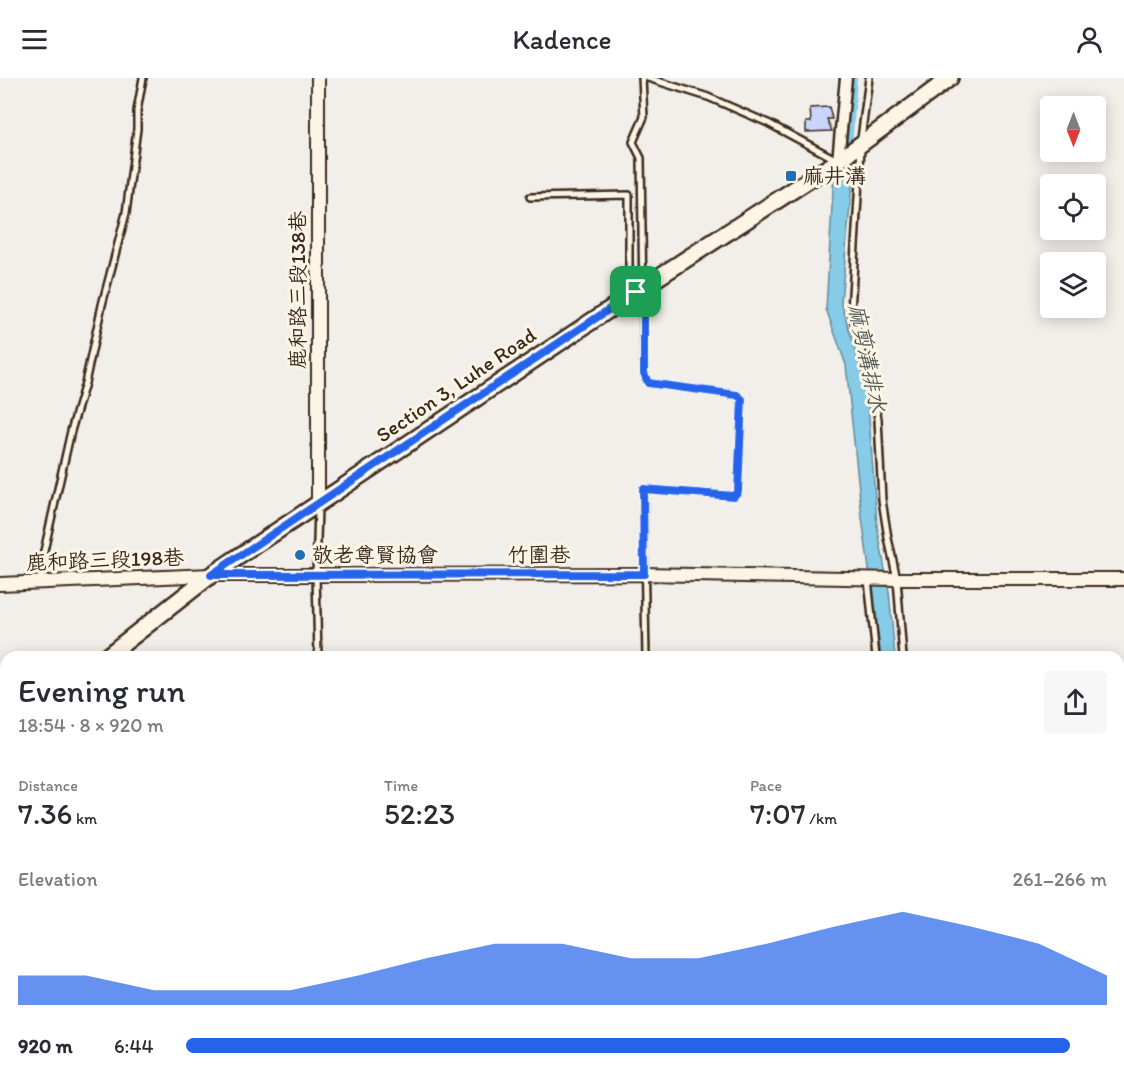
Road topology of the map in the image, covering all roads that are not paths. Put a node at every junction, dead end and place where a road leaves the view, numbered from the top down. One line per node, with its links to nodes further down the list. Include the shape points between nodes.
1 (143, 78): 19 (lane, via 126,213 71,431)
2 (318, 78): 12 (street, 鹿和路三段138巷)
3 (642, 78): 11 (lane, via 644,117 633,142 641,158)
4 (648, 78): 9 (lane, via 708,97)
5 (846, 78): 9 (street)
6 (868, 78): 8 (lane)
7 (950, 78): 8 (main road, Section 3, Luhe Road)
8 (861, 144): 9 (main road, Section 3, Luhe Road); 17 (lane, via 851,311 873,387 882,500)
9 (838, 160): 11 (main road, Section 3, Luhe Road)
10 (530, 197): 11 (lane, via 629,195 629,281)
11 (640, 289): 12 (main road, Section 3, Luhe Road); 13 (lane, via 644,373 648,383 737,395 742,399 738,491 734,496 643,489)
12 (318, 503): 14 (main road, Section 3, Luhe Road); 15 (lane)
13 (644, 574): 15 (street, 竹圍巷); 16 (street, 竹圍巷); 23 (lane)
14 (211, 575): 15 (street, 竹圍巷); 19 (street, 鹿和路三段198巷); 21 (main road, Section 3, Luhe Road)
15 (316, 575): 22 (lane)
16 (868, 579): 17 (street, 竹圍巷); 24 (lane)
17 (897, 579): 18 (street, 竹圍巷); 25 (lane)
18 (1124, 579)
19 (40, 583): 20 (street, 鹿和路三段198巷)
20 (0, 584)
21 (114, 651)
22 (318, 651)
23 (646, 651)
24 (875, 651)
25 (903, 651)

